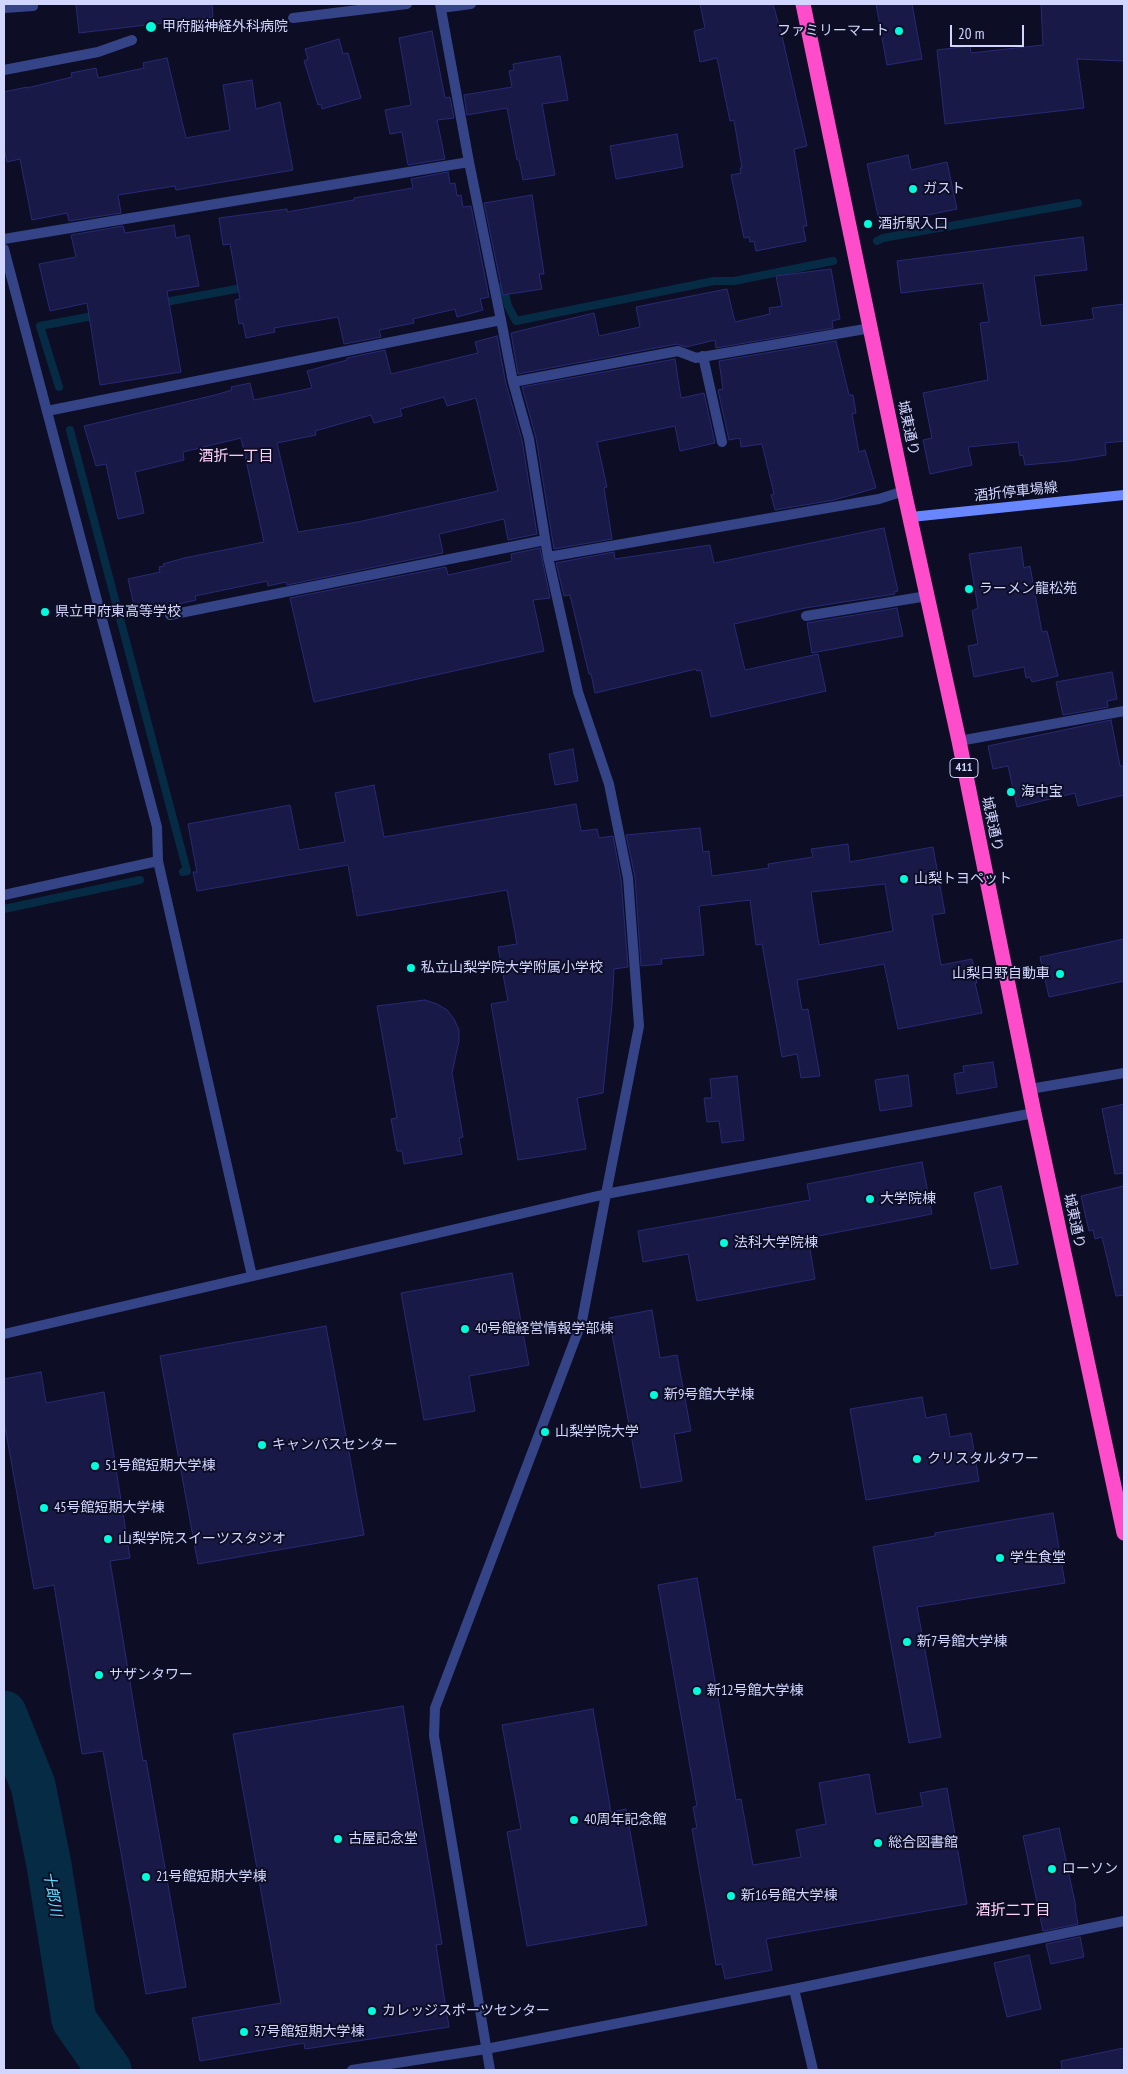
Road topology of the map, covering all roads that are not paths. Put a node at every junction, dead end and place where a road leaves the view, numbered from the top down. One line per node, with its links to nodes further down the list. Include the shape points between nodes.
1 (33, 4): 6 (street)
2 (407, 4): 7 (street)
3 (471, 4): 5 (street)
4 (803, 4): 14 (highway, 城東通り / 411)
5 (441, 6): 10 (street)
6 (4, 8)
7 (292, 18)
8 (132, 40): 9 (street, via 98,52)
9 (4, 70)
10 (469, 162): 11 (street); 13 (street)
11 (4, 239)
12 (4, 249): 17 (street)
13 (501, 320): 16 (street); 17 (street)
14 (871, 328): 15 (street); 19 (highway, 城東通り / 411)
15 (703, 356): 16 (street, via 696,358 678,351); 18 (street)
16 (513, 382): 22 (street, via 529,439)
17 (48, 411): 29 (street, via 157,827)
18 (722, 442)
19 (904, 491): 21 (highway, 城東通り / 411); 23 (street, via 879,499)
20 (1124, 496): 21 (main road, 酒折停車場線)
21 (911, 517): 24 (highway, 城東通り / 411)
22 (545, 540): 23 (street); 25 (street)
23 (548, 557): 34 (street, via 578,692 609,784 628,878 639,1026)
24 (927, 596): 26 (street); 28 (highway, 城東通り / 411)
25 (170, 615)
26 (806, 616)
27 (1124, 710): 28 (street)
28 (959, 741): 32 (highway, 城東通り / 411)
29 (158, 861): 30 (street); 35 (street)
30 (4, 896)
31 (1124, 1073): 32 (street)
32 (1030, 1089): 33 (highway, 城東通り / 411)
33 (1034, 1113): 34 (street); 37 (highway, 城東通り / 411)
34 (606, 1194): 35 (street); 41 (street, via 582,1321 435,1708 434,1736)
35 (252, 1276): 36 (street)
36 (4, 1334)
37 (1121, 1496): 38 (highway, 城東通り / 411)
38 (1124, 1533)
39 (1124, 1921): 40 (street)
40 (794, 1989): 41 (street); 44 (street)
41 (486, 2049): 42 (street); 43 (street)
42 (352, 2070)
43 (490, 2070)
44 (813, 2070)

